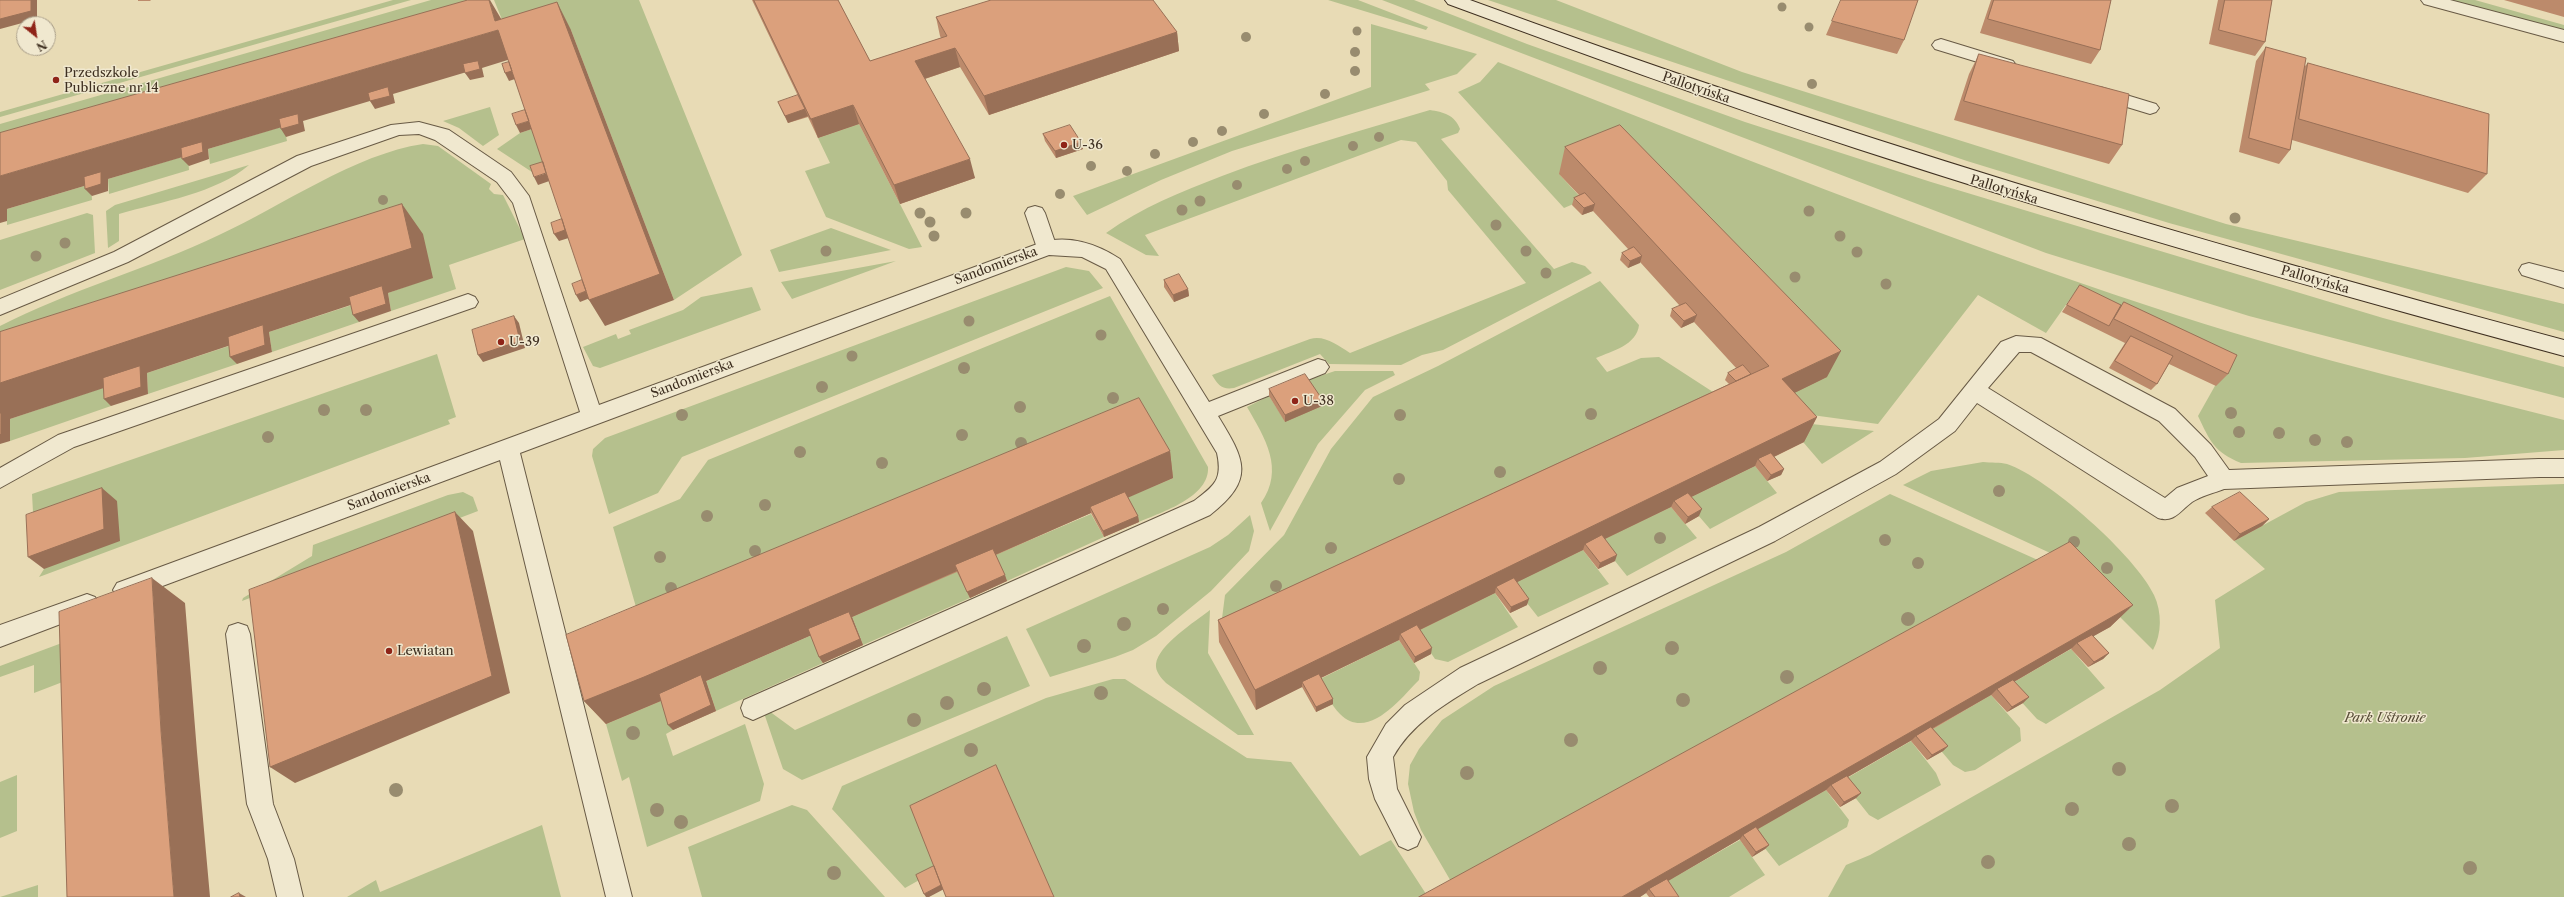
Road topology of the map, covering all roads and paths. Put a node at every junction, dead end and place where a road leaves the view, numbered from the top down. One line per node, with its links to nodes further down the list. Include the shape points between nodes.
1 (1454, 0): 14 (street, Pallotyńska, via 1688,85 2029,198)
2 (2430, 0): 3 (street)
3 (2564, 36)
4 (1941, 45): 5 (street)
5 (2023, 70)
6 (2083, 88): 7 (street)
7 (2150, 108)
8 (1035, 213): 9 (street)
9 (1047, 248): 17 (street, Sandomierska, via 1067,245 1084,248 1113,264); 18 (street, Sandomierska)
10 (2529, 270): 11 (street)
11 (2564, 280)
12 (468, 302): 21 (street, via 66,441)
13 (0, 307): 18 (street, via 121,257 304,161 398,129 428,129 442,135 504,177 522,201)
14 (2564, 348)
15 (1318, 367): 17 (street)
16 (1975, 391): 22 (street, via 2166,511 2185,495); 22 (street, via 2008,348 2016,344 2034,344 2167,415 2203,451); 26 (street, via 1947,425 1888,468 1767,534 1469,676 1430,698 1394,731 1380,756 1383,783 1391,810)
17 (1206, 412): 25 (street, Sandomierska, via 1228,451 1232,476 1225,488 1202,508)
18 (592, 417): 19 (street, Sandomierska)
19 (508, 448): 24 (street, Sandomierska); 28 (street)
20 (2564, 468): 22 (street)
21 (0, 479)
22 (2223, 480)
23 (238, 634): 27 (street, via 260,804 281,859)
24 (0, 636)
25 (753, 708)
26 (1408, 837)
27 (290, 897)
28 (619, 897)

